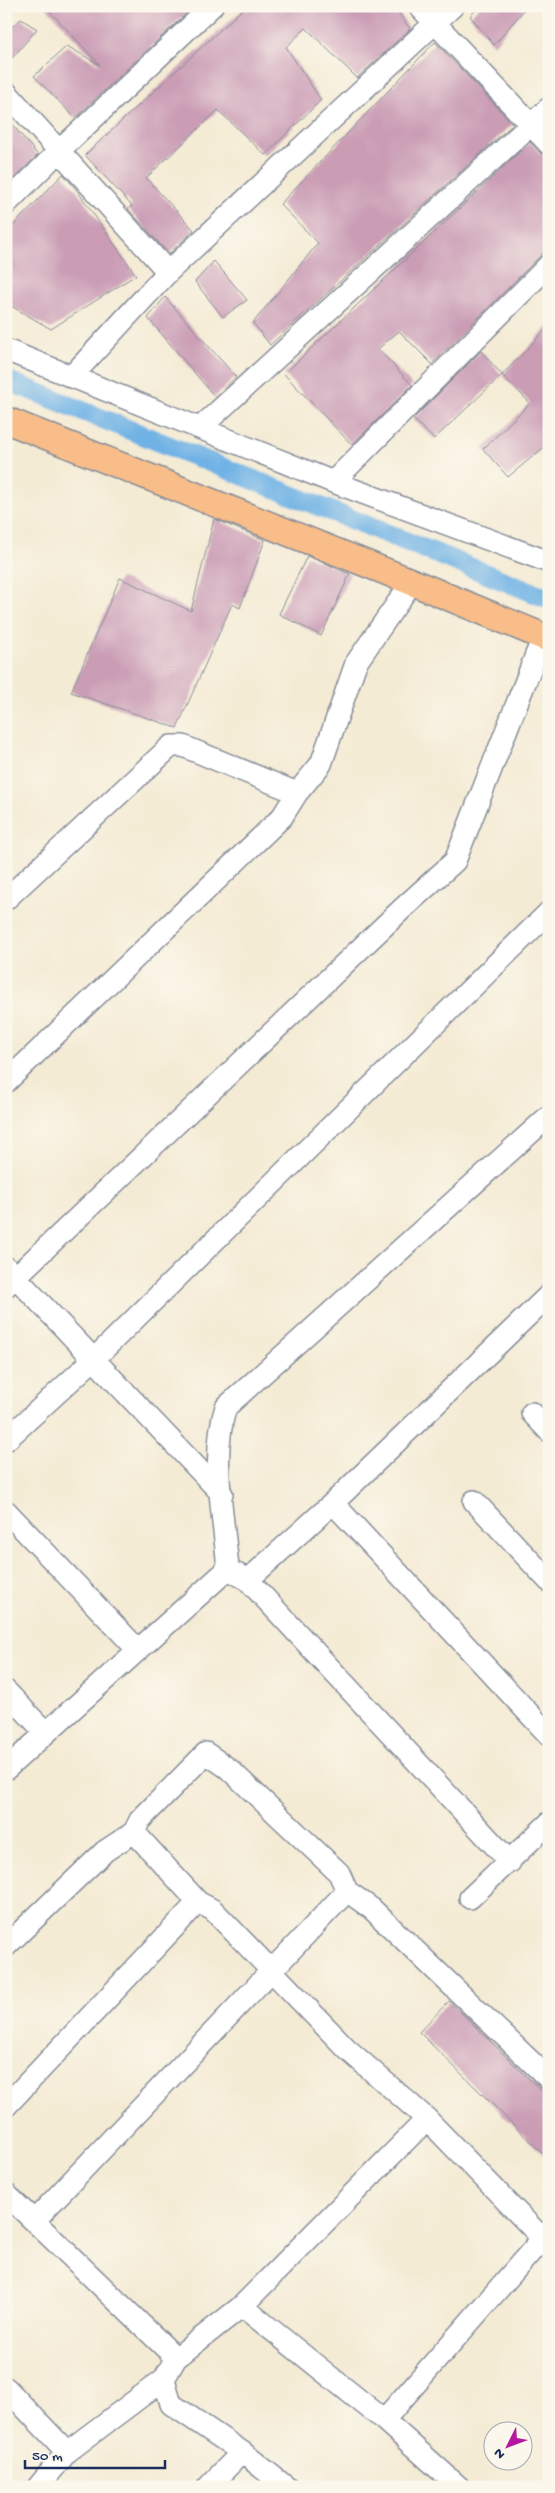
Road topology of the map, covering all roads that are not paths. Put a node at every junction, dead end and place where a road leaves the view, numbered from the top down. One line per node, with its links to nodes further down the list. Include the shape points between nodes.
1 (212, 6): 9 (street)
2 (420, 6): 4 (street)
3 (453, 6): 4 (street)
4 (435, 23): 7 (street); 12 (street)
5 (6, 92): 9 (street)
6 (549, 108): 7 (street)
7 (531, 124): 8 (street); 16 (street)
8 (549, 144)
9 (59, 151): 10 (street); 12 (street)
10 (6, 204)
11 (549, 265): 17 (street)
12 (168, 272): 14 (street)
13 (6, 350): 14 (street)
14 (71, 377): 16 (street)
15 (6, 420): 19 (main road)
16 (200, 428): 17 (street)
17 (333, 482): 18 (street)
18 (549, 562)
19 (412, 582): 20 (main road); 21 (street, via 356,663 321,764)
20 (546, 638): 26 (street, via 456,861)
21 (297, 793): 22 (street, via 183,746 172,746); 24 (street, via 282,817)
22 (6, 899)
23 (549, 912): 28 (street)
24 (6, 1082)
25 (549, 1116): 32 (street, via 226,1407 219,1428)
26 (9, 1277): 28 (street)
27 (549, 1295): 34 (street)
28 (94, 1359): 31 (street); 32 (street)
29 (532, 1412): 30 (street)
30 (549, 1431)
31 (6, 1440)
32 (222, 1494): 36 (street)
33 (474, 1501): 38 (street)
34 (333, 1503): 37 (street); 42 (street)
35 (6, 1511): 39 (street)
36 (228, 1568): 37 (street); 39 (street)
37 (248, 1580): 46 (street)
38 (549, 1581)
39 (138, 1650): 41 (street)
40 (6, 1691): 41 (street)
41 (46, 1733): 43 (street)
42 (549, 1735)
43 (6, 1769)
44 (549, 1823): 46 (street)
45 (134, 1832): 47 (street, via 140,1820 206,1753 229,1769 339,1873); 49 (street); 50 (street, via 105,1851)
46 (510, 1862): 48 (street)
47 (347, 1892): 51 (street); 52 (street, via 372,1910)
48 (470, 1898)
49 (198, 1902): 51 (street, via 213,1910); 53 (street)
50 (6, 1946)
51 (272, 1971): 54 (street, via 346,2049); 56 (street)
52 (549, 2079)
53 (6, 2106)
54 (427, 2120): 57 (street); 58 (street)
55 (6, 2194): 56 (street)
56 (34, 2221): 59 (street)
57 (545, 2234): 62 (street)
58 (242, 2306): 59 (street); 62 (street)
59 (176, 2358): 60 (street)
60 (164, 2379): 63 (street); 64 (street, via 171,2404)
61 (6, 2388): 63 (street)
62 (384, 2420): 68 (street)
63 (68, 2452): 65 (street)
64 (242, 2452): 66 (street); 67 (street)
65 (38, 2487)
66 (208, 2487)
67 (286, 2487)
68 (459, 2487)

